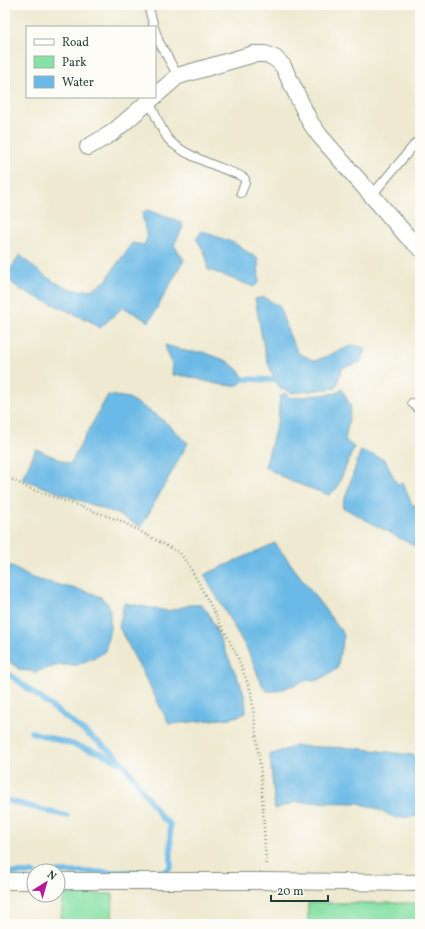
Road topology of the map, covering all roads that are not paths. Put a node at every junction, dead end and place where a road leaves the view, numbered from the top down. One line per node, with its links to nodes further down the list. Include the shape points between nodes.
1 (148, 5): 2 (lane)
2 (154, 26)
3 (156, 32): 4 (lane)
4 (178, 76): 5 (street); 10 (street, via 254,54 265,54 275,58 283,66 310,122)
5 (156, 95)
6 (153, 98): 8 (street, via 112,133); 9 (lane, via 169,139 189,153 241,176 245,179)
7 (420, 138): 10 (lane)
8 (88, 147)
9 (241, 193)
10 (372, 195): 11 (street)
11 (420, 248)
12 (412, 404): 13 (lane)
13 (420, 410)
14 (5, 881): 15 (street)
15 (26, 881)
16 (66, 881): 17 (street)
17 (420, 883)

